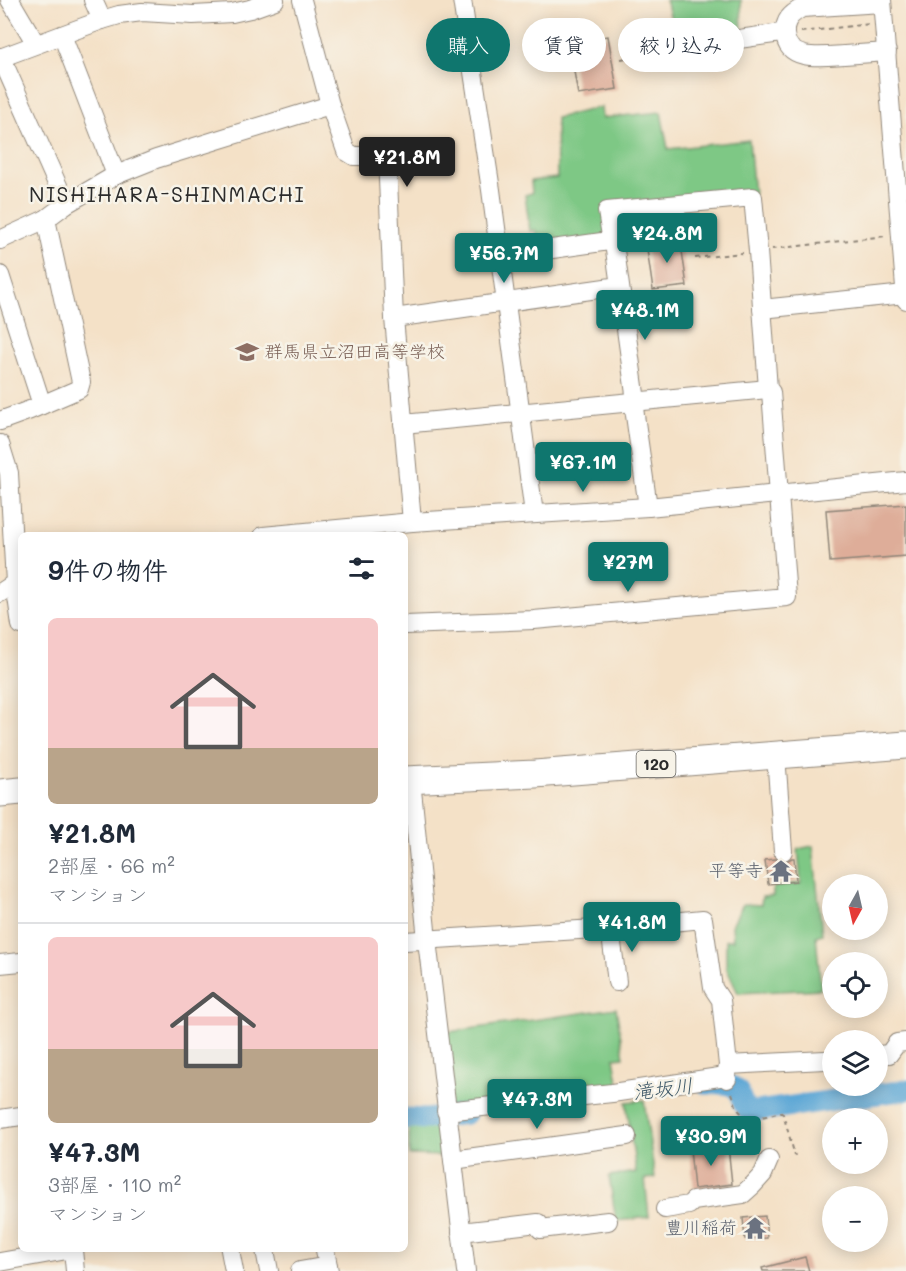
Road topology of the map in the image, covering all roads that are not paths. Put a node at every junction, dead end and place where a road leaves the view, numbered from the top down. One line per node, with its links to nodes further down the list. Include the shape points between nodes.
1 (10, 0): 14 (street)
2 (93, 0): 10 (street)
3 (275, 0): 7 (street)
4 (302, 0): 18 (street)
5 (462, 0): 29 (street)
6 (882, 1): 11 (street, via 802,8 786,22); 15 (street)
7 (249, 4): 9 (street, via 232,12)
8 (139, 6): 9 (street); 10 (street)
9 (191, 7)
10 (102, 20): 12 (street)
11 (785, 34): 13 (street); 15 (street, via 791,48 813,57)
12 (62, 35): 14 (street); 19 (street)
13 (744, 38)
14 (36, 44): 16 (street)
15 (887, 52): 17 (street)
16 (1, 58): 20 (street)
17 (898, 100): 27 (street)
18 (330, 105): 19 (street); 31 (street, via 346,151 354,156 387,156)
19 (116, 175): 20 (street)
20 (66, 204): 21 (street)
21 (46, 219): 22 (street); 34 (street, via 81,382 79,388)
22 (0, 240)
23 (612, 242): 24 (street); 26 (street); 30 (street, via 607,211 753,197)
24 (538, 251)
25 (0, 276): 34 (street)
26 (620, 286): 29 (street); 33 (street)
27 (905, 294): 28 (street); 30 (street)
28 (906, 300)
29 (506, 302): 31 (street); 35 (street)
30 (762, 309): 32 (street)
31 (394, 318): 37 (street)
32 (768, 388): 33 (street); 40 (street)
33 (634, 401): 35 (street); 41 (street)
34 (42, 405): 36 (street)
35 (520, 412): 37 (street); 42 (street)
36 (0, 421)
37 (403, 424): 43 (street)
38 (0, 444): 45 (street, via 9,473)
39 (906, 481): 40 (street)
40 (778, 495): 41 (street); 48 (street, via 788,597 534,620)
41 (648, 507): 42 (street)
42 (534, 514): 43 (street)
43 (412, 522): 44 (street)
44 (304, 532)
45 (9, 553): 46 (street)
46 (8, 588): 47 (street)
47 (18, 616)
48 (408, 625)
49 (906, 745): 50 (highway, 120)
50 (776, 755): 51 (highway, 120); 54 (street)
51 (408, 780): 56 (street)
52 (18, 791): 53 (highway)
53 (0, 793)
54 (783, 851)
55 (610, 928): 56 (street); 60 (street); 64 (street, via 703,919 713,988 721,1000)
56 (427, 940): 57 (street); 66 (street)
57 (408, 941)
58 (18, 962): 59 (street)
59 (0, 964)
60 (617, 982)
61 (906, 1042): 62 (street, via 897,1043)
62 (888, 1054)
63 (822, 1061): 64 (street)
64 (728, 1078): 66 (street)
65 (18, 1116): 67 (street)
66 (447, 1117): 69 (street)
67 (0, 1119)
68 (627, 1136): 69 (street)
69 (453, 1160): 73 (street)
70 (769, 1160): 71 (street, via 763,1174 743,1194)
71 (665, 1209)
72 (608, 1221): 73 (street, via 540,1229 538,1223)
73 (461, 1232): 84 (street)
74 (57, 1252): 78 (street)
75 (73, 1252): 80 (street)
76 (231, 1252): 81 (street)
77 (265, 1252): 82 (street)
78 (0, 1262)
79 (328, 1262): 83 (street)
80 (75, 1271)
81 (234, 1271)
82 (269, 1271)
83 (300, 1271)
84 (466, 1271)

